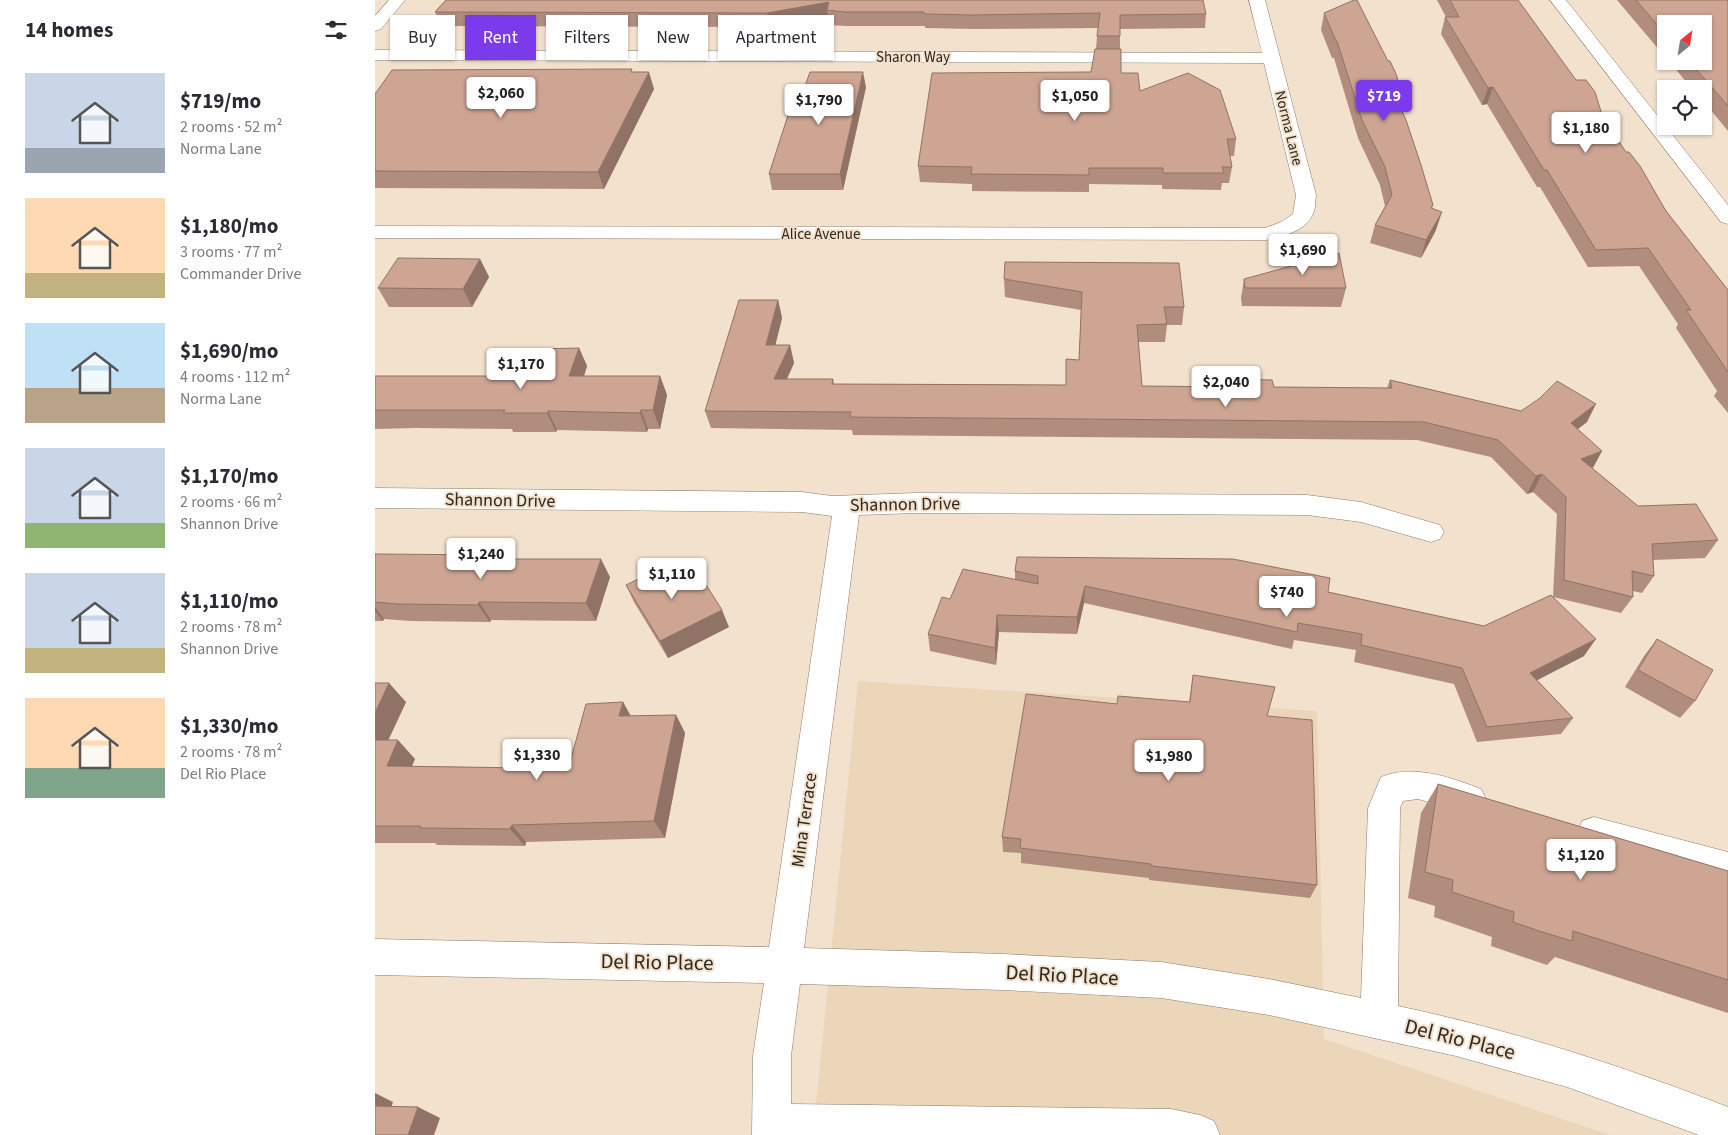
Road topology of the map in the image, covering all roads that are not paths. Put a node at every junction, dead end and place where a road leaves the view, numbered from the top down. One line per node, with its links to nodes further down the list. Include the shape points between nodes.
1 (397, 0): 4 (street)
2 (1257, 0): 6 (street, Norma Lane)
3 (1558, 0): 7 (street)
4 (375, 26)
5 (375, 55): 6 (street, Sharon Way)
6 (1270, 58): 9 (street, Norma Lane, via 1305,195 1305,211 1295,222)
7 (1728, 218)
8 (375, 232): 9 (street, Alice Avenue)
9 (1267, 234)
10 (375, 498): 11 (street, Shannon Drive, via 802,502)
11 (847, 506): 12 (street, Shannon Drive, via 916,503 1307,505 1361,512); 17 (street, Mina Terrace)
12 (1431, 532)
13 (1503, 808): 18 (street, via 1418,786 1392,787 1384,808)
14 (1568, 825): 15 (street)
15 (1728, 868)
16 (375, 957): 17 (street, Del Rio Place)
17 (784, 966): 18 (street, Del Rio Place, via 1161,980 1269,996); 20 (street, Mina Terrace, via 772,1056)
18 (1379, 1019): 19 (street, Del Rio Place, via 1567,1068)
19 (1728, 1127)
20 (773, 1129): 21 (street)
21 (916, 1130): 22 (street, via 1171,1129)
22 (1200, 1135)

